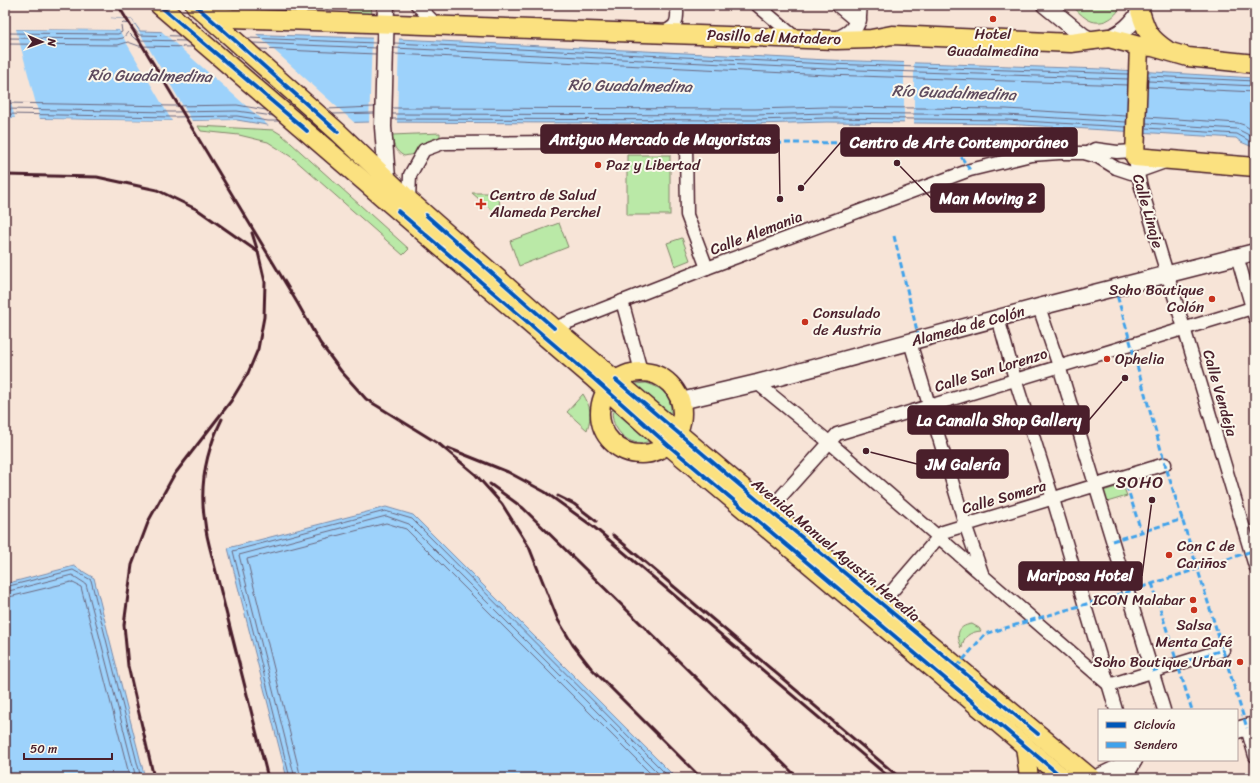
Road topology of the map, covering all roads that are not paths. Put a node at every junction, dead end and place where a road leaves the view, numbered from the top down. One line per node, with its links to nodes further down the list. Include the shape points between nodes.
1 (159, 5): 21 (main road, Avenida Manuel Agustín Heredia)
2 (386, 5): 13 (main road)
3 (417, 5): 12 (street)
4 (674, 5): 14 (street, via 678,8 678,20 673,28)
5 (757, 5): 15 (street)
6 (840, 5): 10 (main road)
7 (1045, 5): 17 (main road, via 1083,36)
8 (195, 6): 11 (main road, Pasillo del Matadero, via 213,15)
9 (1140, 8): 17 (main road, Pasillo del Matadero, via 1128,27); 18 (main road); 19 (main road, via 1150,37)
10 (858, 13): 16 (main road, via 855,28)
11 (223, 24): 13 (main road, Pasillo del Matadero); 21 (main road, via 224,45); 27 (main road, Avenida Manuel Agustín Heredia)
12 (437, 25): 13 (main road, Pasillo del Matadero); 14 (main road, Pasillo del Matadero)
13 (385, 27): 27 (main road, via 383,127)
14 (660, 34): 15 (main road, Pasillo del Matadero)
15 (796, 38): 16 (main road, Pasillo del Matadero)
16 (836, 40): 17 (main road, Pasillo del Matadero, via 871,39 892,35 1071,43)
17 (1101, 40): 18 (main road, Pasillo del Matadero)
18 (1139, 46): 19 (main road, Pasillo del Matadero); 24 (main road)
19 (1168, 51): 20 (main road, Pasillo del Matadero, via 1188,57)
20 (1255, 64)
21 (234, 70): 44 (main road, Avenida Manuel Agustín Heredia)
22 (1113, 151): 23 (street, via 1095,149); 24 (street); 25 (street)
23 (1084, 153): 25 (street, via 1098,157); 31 (street, Calle Alemania, via 1031,155 970,170)
24 (1135, 153): 25 (street, via 1125,172); 26 (main road, via 1169,160); 32 (street, Calle Linaje)
25 (1111, 165)
26 (1255, 167)
27 (387, 178): 28 (main road, Avenida Manuel Agustín Heredia)
28 (409, 200): 31 (street, via 410,175 424,150 443,143 686,144 687,215); 37 (main road, Avenida Manuel Agustín Heredia)
29 (1255, 252): 30 (main road, Alameda de Colón)
30 (1237, 256): 32 (main road, Alameda de Colón); 35 (street)
31 (707, 268): 33 (street, Calle Alemania)
32 (1168, 274): 34 (main road, Alameda de Colón); 38 (street, Calle Vendeja)
33 (622, 301): 37 (street, Calle Alemania); 41 (street)
34 (1039, 307): 36 (main road, Alameda de Colón); 40 (street)
35 (1253, 313): 38 (street, Calle San Lorenzo)
36 (998, 318): 39 (main road, Alameda de Colón); 42 (street)
37 (554, 328): 44 (main road, Avenida Manuel Agustín Heredia)
38 (1184, 328): 40 (street, Calle San Lorenzo); 55 (street, Calle Vendeja)
39 (910, 342): 43 (main road, Alameda de Colón); 46 (street)
40 (1059, 366): 42 (street, Calle San Lorenzo); 50 (street)
41 (641, 371): 44 (main road, via 630,373); 45 (main road, via 660,376 669,382)
42 (1015, 379): 46 (street, Calle San Lorenzo); 51 (street)
43 (757, 383): 45 (main road, Alameda de Colón); 48 (street)
44 (611, 385): 47 (main road, Avenida Manuel Agustín Heredia); 47 (main road, via 601,402 600,415 602,427 614,444 622,450 646,455 658,452)
45 (681, 400): 47 (main road, via 682,423)
46 (929, 405): 48 (street, Calle San Lorenzo, via 837,434); 53 (street)
47 (673, 439): 52 (main road, Avenida Manuel Agustín Heredia); 64 (main road, Avenida Manuel Agustín Heredia)
48 (829, 442): 52 (street, Calle San Lorenzo); 54 (street)
49 (1165, 464): 50 (street, Calle Somera)
50 (1095, 487): 51 (street, Calle Somera); 59 (street)
51 (1053, 499): 53 (street, Calle Somera); 60 (street)
52 (769, 510): 57 (main road, Avenida Manuel Agustín Heredia)
53 (965, 524): 54 (street, Calle Somera, via 943,532); 56 (street)
54 (938, 537): 56 (street); 57 (street, Calle Somera)
55 (1255, 566)
56 (983, 577): 60 (street)
57 (881, 604): 70 (main road, Avenida Manuel Agustín Heredia)
58 (1223, 650): 59 (street)
59 (1152, 671): 60 (street); 62 (street)
60 (1109, 685): 61 (street)
61 (1116, 709)
62 (1164, 709)
63 (1246, 728): 65 (street)
64 (1025, 746): 68 (main road); 69 (main road, Avenida Manuel Agustín Heredia)
65 (1255, 756)
66 (1133, 761): 71 (main road)
67 (1134, 761): 72 (street)
68 (1029, 778)
69 (1063, 778)
70 (1091, 778)
71 (1097, 778)
72 (1126, 778)

